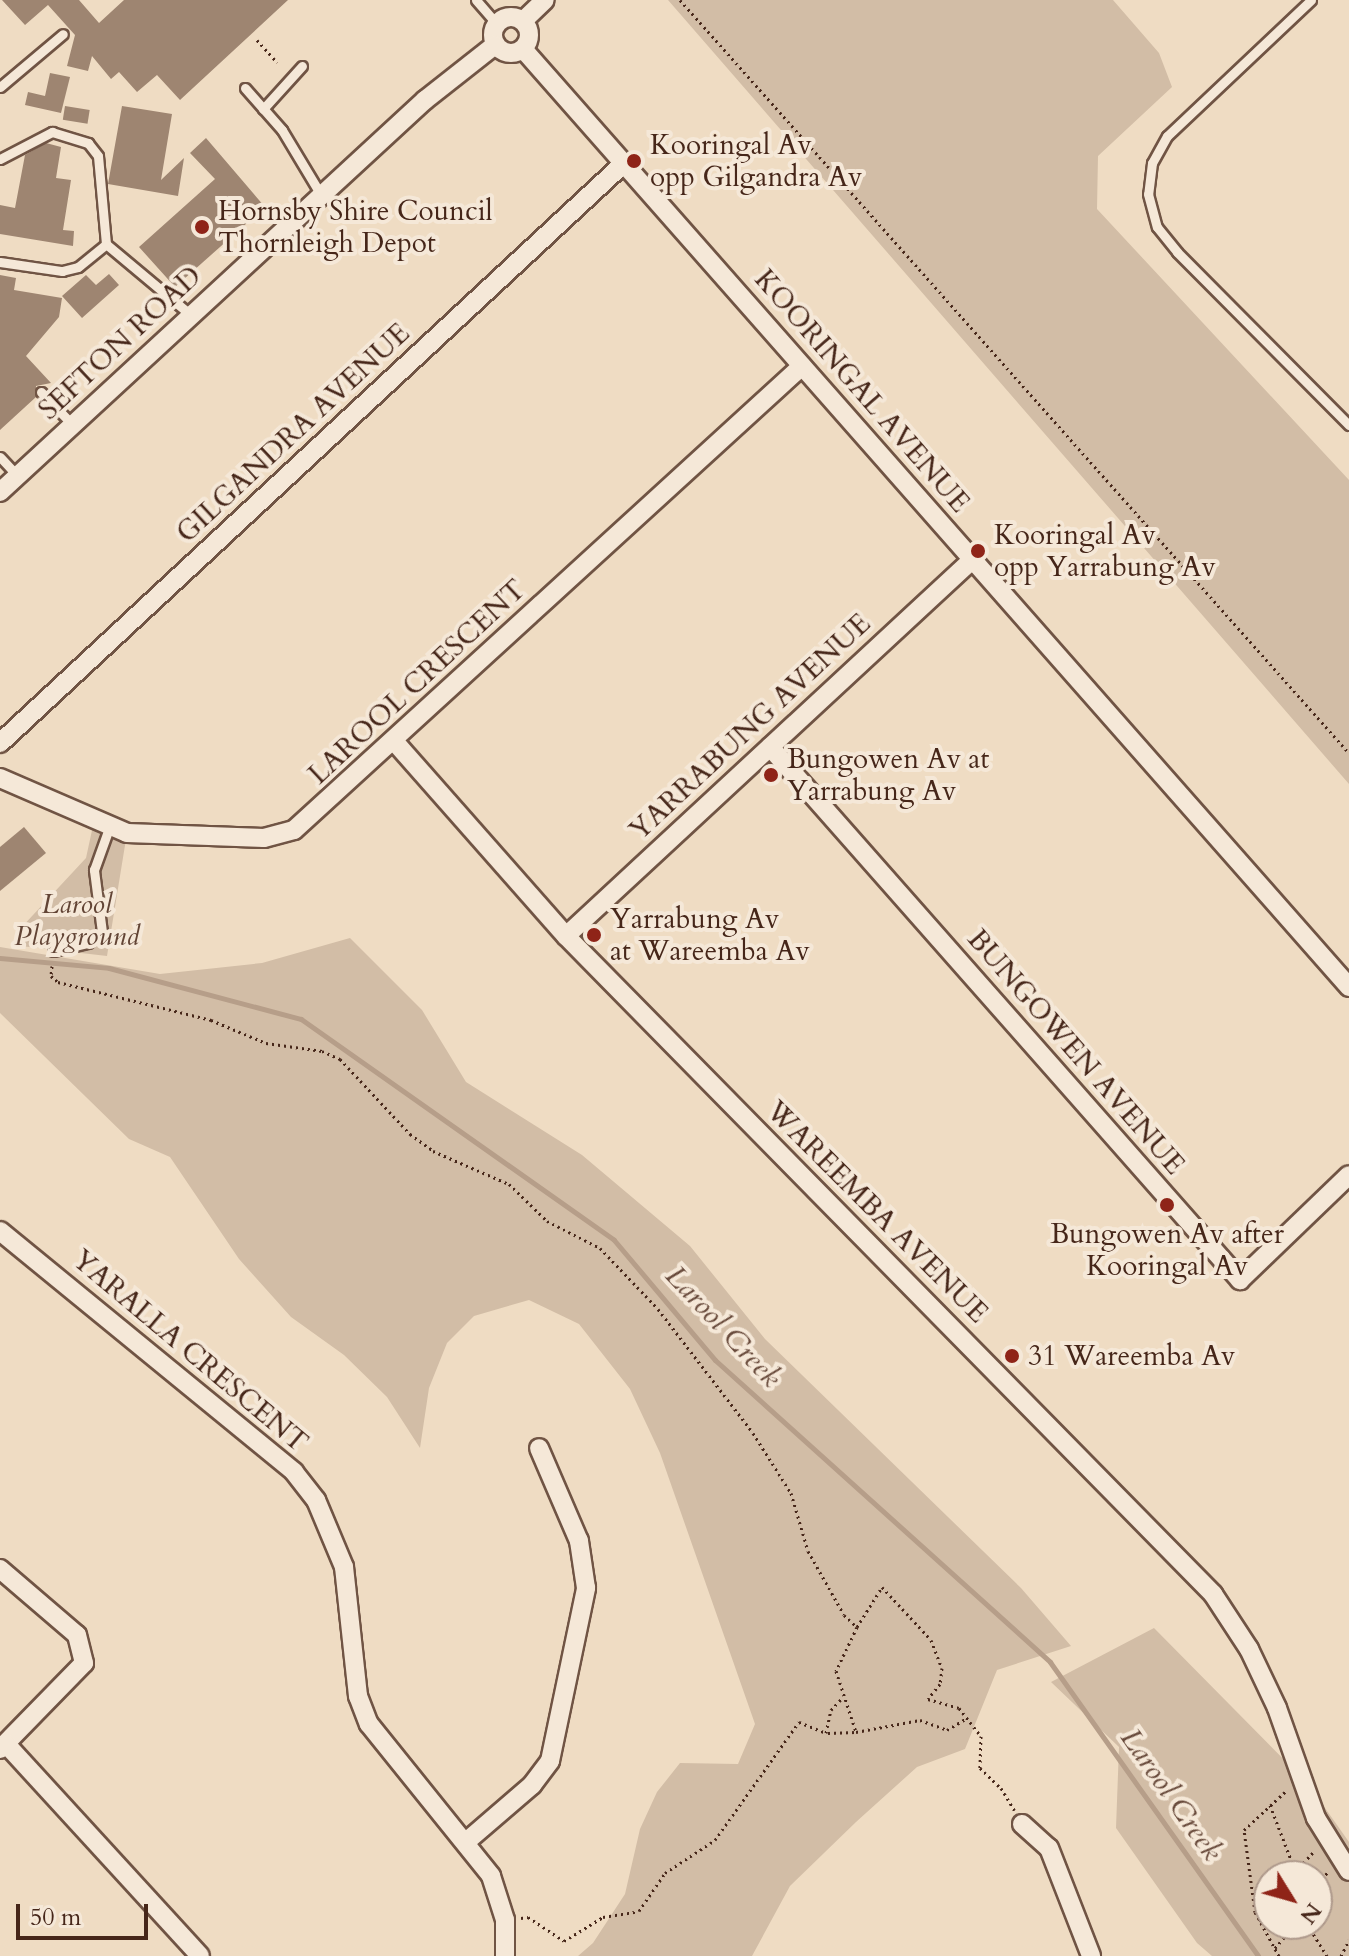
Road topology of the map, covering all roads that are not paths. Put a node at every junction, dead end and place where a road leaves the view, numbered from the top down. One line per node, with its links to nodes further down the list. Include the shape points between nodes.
1 (476, 0): 5 (lane)
2 (545, 0): 4 (street)
3 (1311, 0): 22 (lane, via 1167,136 1152,163 1148,194 1157,227 1177,252)
4 (523, 21): 5 (street, via 509,16); 8 (street, via 529,35)
5 (496, 23): 7 (street)
6 (63, 34): 10 (lane)
7 (495, 45): 8 (street, via 508,53); 15 (street, SEFTON ROAD)
8 (523, 49): 14 (street, KOORINGAL AVENUE)
9 (302, 66): 12 (lane)
10 (0, 87)
11 (245, 88): 12 (lane)
12 (263, 109): 15 (lane)
13 (0, 159): 16 (lane, via 52,132 88,143 98,156)
14 (623, 164): 19 (street, KOORINGAL AVENUE); 28 (street, GILGANDRA AVENUE)
15 (321, 195): 18 (street, SEFTON ROAD)
16 (106, 244): 17 (lane, via 78,267 62,271); 18 (lane)
17 (0, 262)
18 (191, 315): 21 (street, SEFTON ROAD)
19 (802, 366): 26 (street, KOORINGAL AVENUE); 27 (street, LAROOL CRESCENT)
20 (41, 392): 21 (lane)
21 (73, 425): 24 (street, SEFTON ROAD)
22 (1349, 425)
23 (0, 457): 24 (lane)
24 (18, 476): 25 (street, SEFTON ROAD)
25 (0, 492)
26 (973, 559): 29 (street, YARRABUNG AVENUE); 34 (street, KOORINGAL AVENUE)
27 (394, 741): 31 (street, LAROOL CRESCENT, via 294,830 264,838 184,838); 32 (street, WAREEMBA AVENUE)
28 (0, 743)
29 (770, 747): 32 (street, YARRABUNG AVENUE); 35 (street, BUNGOWEN AVENUE, via 1240,1280)
30 (0, 778): 31 (street, LAROOL CRESCENT)
31 (109, 828): 33 (lane, via 94,870 102,932 88,943)
32 (566, 936): 42 (street, WAREEMBA AVENUE, via 1213,1594 1249,1649 1327,1838)
33 (53, 951)
34 (1349, 987)
35 (1349, 1175)
36 (0, 1231): 41 (street, YARALLA CRESCENT, via 294,1472 316,1500 344,1567 358,1696 369,1724)
37 (539, 1448): 41 (street, via 579,1541 586,1588 550,1761 532,1785)
38 (0, 1569): 39 (street, via 77,1635 84,1663)
39 (3, 1746): 43 (street)
40 (1022, 1824): 45 (street, via 1049,1848)
41 (467, 1841): 44 (street, YARALLA CRESCENT, via 491,1876 505,1920)
42 (1349, 1871)
43 (200, 1956)
44 (505, 1956)
45 (1091, 1956)

